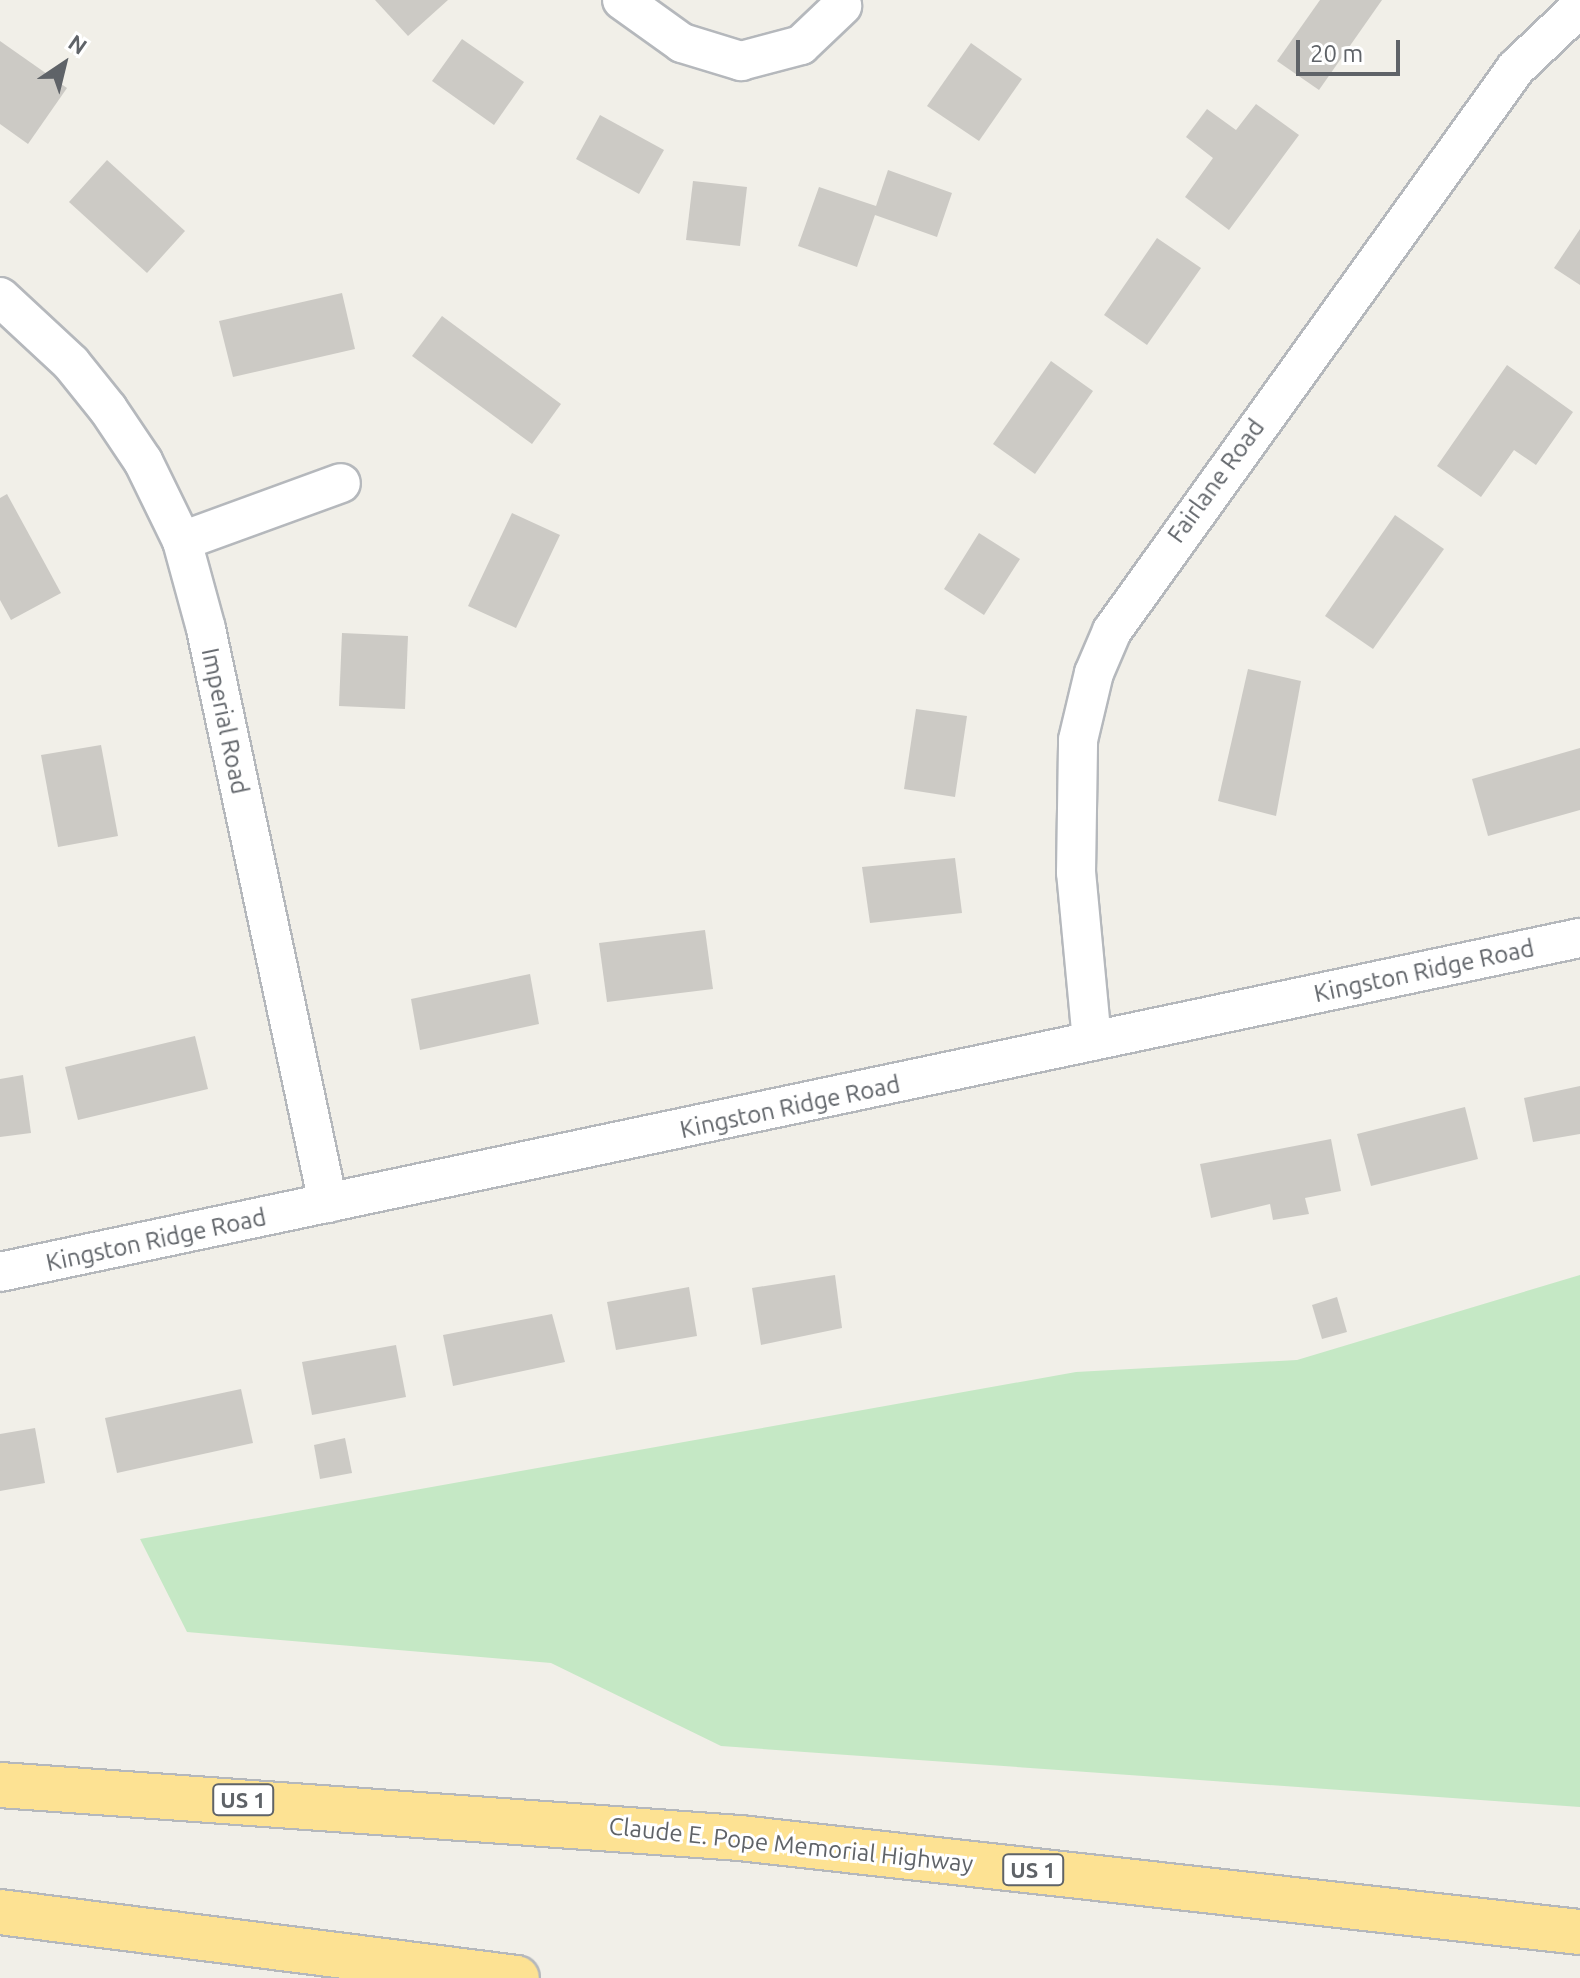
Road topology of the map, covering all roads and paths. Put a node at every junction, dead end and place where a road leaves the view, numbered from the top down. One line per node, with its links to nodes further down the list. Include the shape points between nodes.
1 (622, 0): 2 (street, via 682,43 741,61 801,45)
2 (842, 6)
3 (1580, 7): 8 (street, Fairlane Road, via 1516,68 1112,631 1094,673 1078,740 1076,873)
4 (0, 297): 6 (street, Imperial Road, via 71,363 108,409 143,461)
5 (341, 483): 6 (street)
6 (182, 541): 9 (street, Imperial Road, via 206,629)
7 (1580, 938): 8 (street, Kingston Ridge Road)
8 (1092, 1041): 9 (street, Kingston Ridge Road)
9 (328, 1203): 10 (street, Kingston Ridge Road)
10 (0, 1272)
11 (0, 1785): 13 (highway, Claude E. Pope Memorial Highway / US 1, via 740,1838)
12 (0, 1912): 14 (highway)
13 (1580, 1932)
14 (517, 1978)

